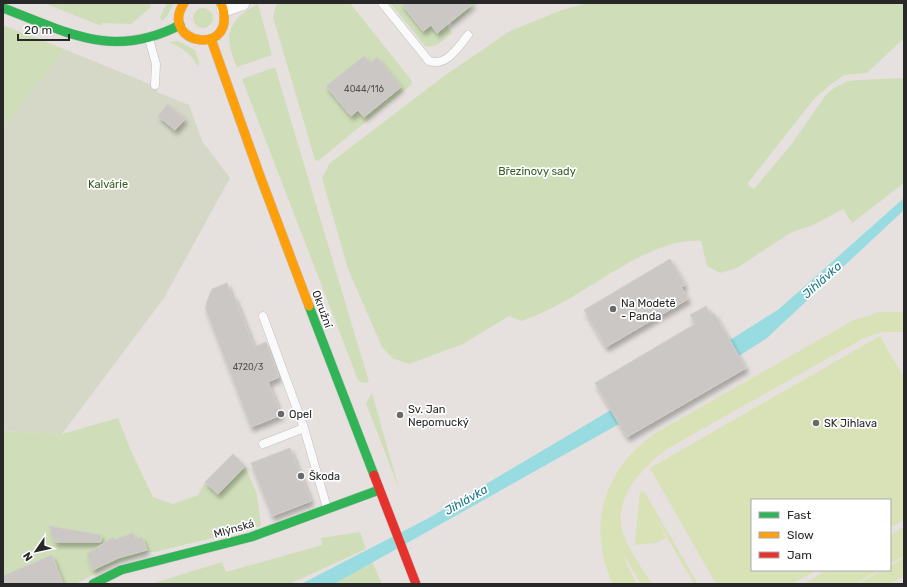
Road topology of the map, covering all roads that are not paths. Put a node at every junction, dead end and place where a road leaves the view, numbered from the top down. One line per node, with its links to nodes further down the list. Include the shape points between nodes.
1 (184, 3): 6 (street, via 179,14)
2 (242, 3): 4 (street)
3 (382, 3): 7 (lane, via 429,61 434,63 451,56)
4 (223, 6): 9 (street, via 226,15 224,27)
5 (3, 8): 8 (street, via 83,37 106,42 128,42)
6 (180, 26): 8 (street); 9 (street, via 193,39)
7 (468, 35)
8 (149, 38): 10 (lane, via 156,64)
9 (211, 39): 14 (street, Okružní, via 241,128)
10 (155, 85)
11 (262, 316): 12 (lane)
12 (304, 428): 13 (lane); 15 (lane)
13 (263, 444)
14 (379, 490): 15 (street, Mlýnská); 17 (street, Okružní)
15 (328, 509): 16 (street, Mlýnská, via 251,537 121,570)
16 (93, 584)
17 (416, 584)

